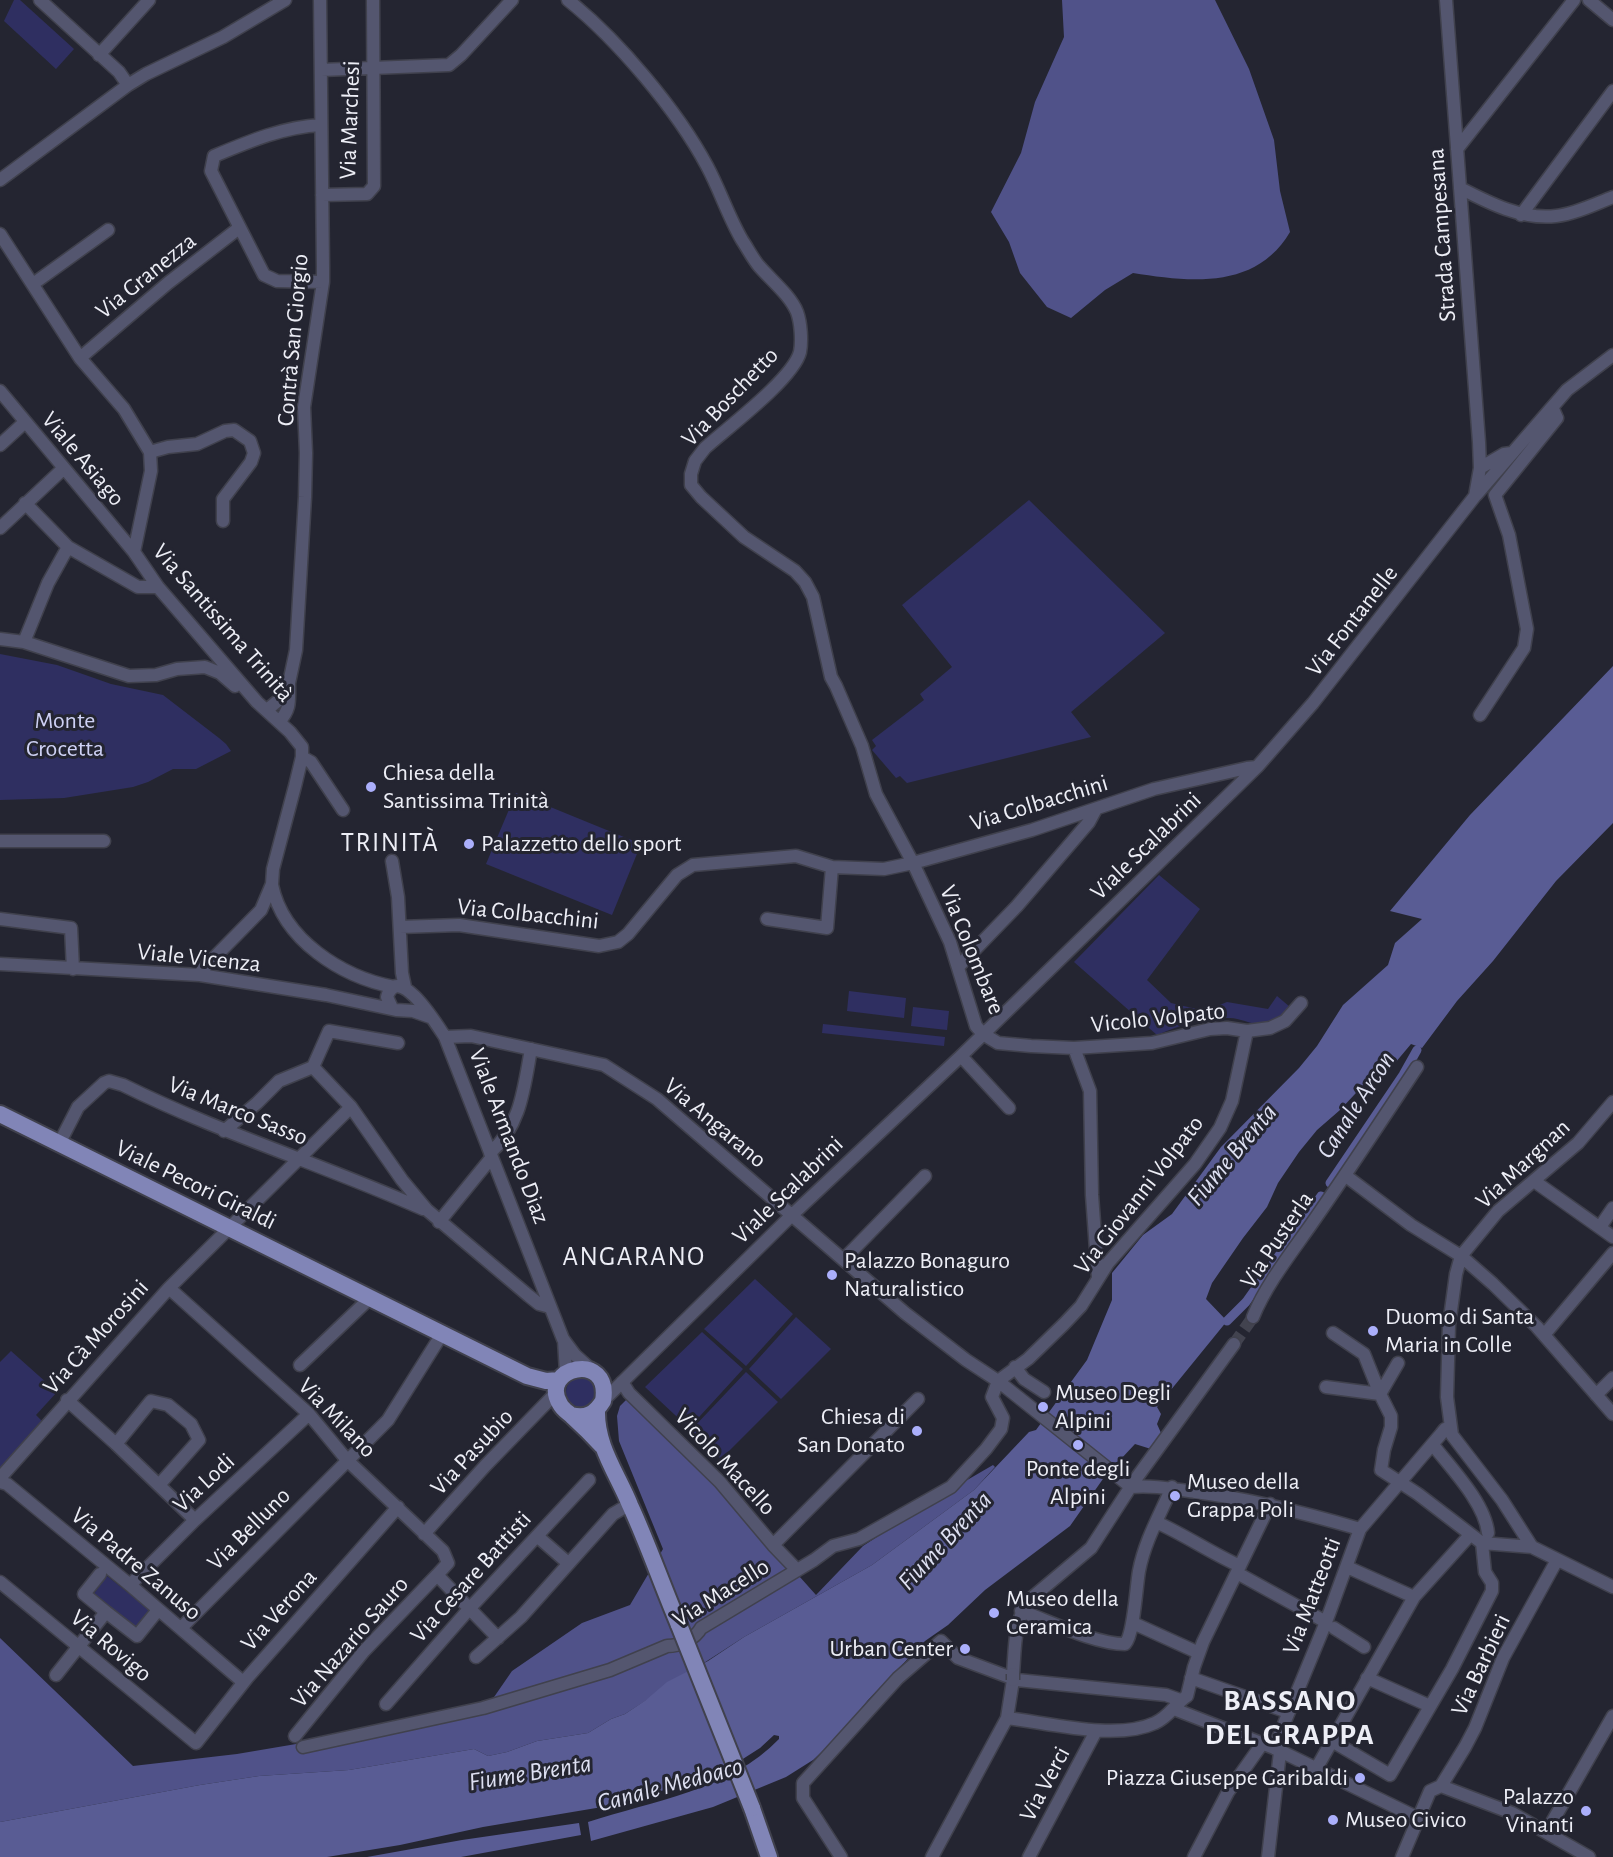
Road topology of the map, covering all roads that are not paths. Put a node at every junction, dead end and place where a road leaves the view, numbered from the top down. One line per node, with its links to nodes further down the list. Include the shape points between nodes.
1 (40, 0): 12 (street)
2 (149, 0): 12 (street)
3 (285, 0): 15 (street, via 223,37)
4 (320, 0): 14 (street, Contrà San Giorgio)
5 (372, 0): 13 (street, Via Marchesi)
6 (512, 0): 13 (street, via 449,65)
7 (568, 0): 60 (street, Via Boschetto, via 624,53 682,126 757,264 797,311 801,341 795,365 705,448 695,461 691,484 744,537 805,582 813,597 831,677 862,746 876,794)
8 (1446, 0): 18 (street, Strada Campesana)
9 (1574, 0): 18 (street)
10 (1589, 0): 11 (street)
11 (1613, 20)
12 (99, 55): 15 (street)
13 (374, 68): 14 (street); 21 (street, Via Marchesi, via 374,186 367,194)
14 (321, 70): 17 (street, Contrà San Giorgio)
15 (128, 85): 19 (street)
16 (1613, 92): 23 (street)
17 (321, 125): 21 (street, Contrà San Giorgio); 24 (street, via 296,126 214,156 211,171)
18 (1457, 149): 20 (street, Strada Campesana)
19 (0, 180)
20 (1460, 188): 23 (street); 34 (street, Strada Campesana)
21 (321, 195): 27 (street, Contrà San Giorgio)
22 (1613, 197): 23 (street, via 1556,216)
23 (1521, 215)
24 (240, 228): 27 (street, via 264,275 277,281); 30 (street, Via Granezza)
25 (108, 230): 28 (street)
26 (0, 234): 28 (street)
27 (323, 282): 48 (street, Contrà San Giorgio, via 304,407 306,453 298,633)
28 (33, 284): 30 (street)
29 (1613, 355): 32 (street, via 1567,390)
30 (80, 358): 36 (street, via 124,409)
31 (0, 392): 33 (street, Viale Asiago)
32 (1553, 409): 37 (street); 51 (street, via 1557,418 1495,495 1509,535 1527,628 1524,648)
33 (25, 422): 35 (street); 38 (street, Viale Asiago)
34 (1479, 442): 37 (street, via 1491,451); 39 (street, Strada Campesana)
35 (0, 445)
36 (150, 452): 41 (street, via 197,444 234,430 250,441 254,453 251,462 223,499); 44 (street, Via Santissima Trinità, via 151,471)
37 (1508, 453): 39 (street)
38 (64, 468): 40 (street); 44 (street, Viale Asiago)
39 (1484, 473): 54 (street, Via Fontanelle, via 1475,496 1313,703)
40 (25, 503): 42 (street); 43 (street)
41 (222, 521)
42 (0, 528)
43 (68, 547): 45 (street, via 138,587); 47 (street, via 48,583)
44 (134, 552): 45 (street, Via Santissima Trinità)
45 (158, 587): 49 (street, Via Santissima Trinità)
46 (0, 639): 47 (street)
47 (24, 642): 49 (street, via 129,676 205,667 238,688)
48 (289, 683): 50 (street, Contrà San Giorgio, via 280,699); 52 (street, Contrà San Giorgio, via 287,714)
49 (243, 686): 50 (street, Via Santissima Trinità)
50 (267, 710): 52 (street, Via Santissima Trinità)
51 (1480, 715)
52 (279, 722): 53 (street, Via Santissima Trinità, via 298,740)
53 (302, 757): 56 (street, Via Santissima Trinità, via 311,762); 62 (street)
54 (1257, 767): 55 (street, Via Colbacchini, via 1154,789); 77 (street, Viale Scalabrini)
55 (1096, 809): 60 (street, Via Colbacchini); 69 (street, via 1017,906)
56 (343, 810)
57 (0, 841): 58 (street)
58 (104, 841)
59 (392, 861): 67 (street)
60 (913, 862): 61 (street, Via Colbacchini, via 884,868); 69 (street, Via Colombare)
61 (832, 867): 66 (street, via 826,927); 67 (street, Via Colbacchini, via 796,856 693,865 677,875 628,934 618,942 599,946 459,925)
62 (272, 884): 63 (street); 64 (street)
63 (261, 910): 64 (street, via 272,907); 71 (street)
64 (284, 916): 72 (street, via 310,946 336,965)
65 (0, 919): 70 (street, via 71,928)
66 (767, 919)
67 (400, 927): 72 (street)
68 (0, 964): 70 (street, Viale Vicenza)
69 (958, 967): 77 (street, Via Colombare, via 976,1026)
70 (74, 969): 71 (street, Viale Vicenza)
71 (200, 975): 74 (street, Viale Vicenza)
72 (401, 988): 74 (street, via 410,1004); 74 (street, via 387,997); 75 (street, Viale Armando Diaz)
73 (1301, 1003): 76 (street, via 1285,1021)
74 (398, 1009): 75 (street)
75 (433, 1019): 78 (street, Viale Armando Diaz)
76 (1247, 1031): 80 (street, Vicolo Volpato, via 1210,1029 1152,1042); 106 (street, Via Giovanni Volpato, via 1232,1101 1220,1128 1195,1164)
77 (983, 1034): 80 (street, Via Colombare, via 998,1042); 82 (street, Viale Scalabrini)
78 (445, 1037): 81 (street, Via Angarano, via 471,1036); 91 (street, Viale Armando Diaz)
79 (398, 1042): 83 (street, via 329,1031)
80 (1074, 1048): 106 (street, via 1090,1090)
81 (531, 1050): 91 (street, via 519,1112); 98 (street, Via Angarano, via 604,1065 622,1076 657,1100)
82 (961, 1056): 87 (street); 98 (street, Viale Scalabrini)
83 (314, 1067): 86 (street); 89 (street, via 279,1081)
84 (1417, 1067): 94 (street, Via Pusterla)
85 (1613, 1102): 95 (street, Via Margnan, via 1578,1143)
86 (351, 1107): 92 (street, Via Cà Morosini); 97 (street)
87 (1009, 1108)
88 (0, 1114): 90 (main road, Viale Pecori Giraldi)
89 (224, 1131): 90 (street, Via Marco Sasso, via 109,1081 78,1107); 92 (street, Via Marco Sasso)
90 (59, 1144): 101 (main road, Viale Pecori Giraldi)
91 (491, 1155): 99 (street); 109 (street, Viale Armando Diaz)
92 (299, 1158): 97 (street, Via Marco Sasso); 101 (street, Via Cà Morosini)
93 (925, 1176): 105 (street)
94 (1346, 1176): 104 (street); 110 (street, Via Pusterla)
95 (1534, 1181): 100 (street); 104 (street, Via Margnan, via 1498,1211)
96 (1613, 1208): 100 (street)
97 (427, 1210): 99 (street)
98 (792, 1215): 105 (street, Via Angarano); 124 (street, Viale Scalabrini)
99 (439, 1222): 109 (street, via 539,1304)
100 (1600, 1227): 102 (street)
101 (229, 1228): 107 (street, Via Cà Morosini); 108 (main road, Viale Pecori Giraldi)
102 (1613, 1237)
103 (1613, 1253): 113 (street)
104 (1461, 1257): 113 (street); 135 (street, via 1449,1325)
105 (844, 1259): 123 (street, Via Angarano, via 905,1313)
106 (1098, 1277): 118 (street, Via Giovanni Volpato, via 1082,1307)
107 (169, 1288): 130 (street, Via Cà Morosini); 133 (street, Via Milano)
108 (370, 1298): 112 (main road, Viale Pecori Giraldi); 117 (street)
109 (550, 1307): 114 (street, Viale Armando Diaz)
110 (1253, 1317)
111 (1333, 1333): 127 (street, via 1364,1354)
112 (442, 1334): 119 (main road, Viale Pecori Giraldi); 139 (street, Via Belluno, via 388,1420)
113 (1544, 1335): 128 (street)
114 (564, 1339): 120 (street, Viale Armando Diaz); 121 (street, Viale Armando Diaz)
115 (1234, 1344): 144 (street)
116 (1398, 1363): 127 (street)
117 (300, 1365)
118 (1015, 1367): 123 (street, Via Giovanni Volpato); 126 (street, via 1024,1379)
119 (527, 1376): 120 (main road, Viale Pecori Giraldi, via 546,1381); 132 (main road, Viale Pecori Giraldi)
120 (563, 1376): 121 (main road, via 582,1368); 132 (main road, Viale Armando Diaz, via 556,1395)
121 (598, 1378): 124 (street); 131 (main road, via 604,1390)
122 (1613, 1378): 128 (street)
123 (998, 1380): 144 (street, Via Angarano); 161 (street, Via Macello, via 993,1397 1003,1418 1001,1429 951,1486 860,1539 833,1546)
124 (621, 1382): 131 (street, Viale Scalabrini); 156 (street, Vicolo Macello, via 720,1482)
125 (1326, 1387): 127 (street)
126 (1044, 1392)
127 (1380, 1395): 142 (street, via 1391,1416 1381,1470)
128 (1596, 1395): 134 (street)
129 (918, 1399): 156 (street)
130 (67, 1400): 136 (street); 140 (street, Via Cà Morosini)
131 (600, 1406): 132 (main road, via 585,1416); 138 (main road, via 598,1431)
132 (561, 1407): 138 (main road); 152 (street, Via Pasubio, via 486,1466)
133 (309, 1414): 139 (street, Via Milano); 149 (street, Via Lodi)
134 (1613, 1414)
135 (1450, 1428): 137 (street); 157 (street)
136 (116, 1444): 143 (street); 143 (street, via 151,1401 168,1405 191,1424 199,1440)
137 (1433, 1445): 142 (street); 155 (street, via 1481,1510)
138 (603, 1447): 146 (main road)
139 (347, 1460): 148 (street, Via Milano); 175 (street, Via Belluno)
140 (0, 1480): 166 (street, Via Padre Zanuso)
141 (589, 1480): 154 (street, Via Cesare Battisti)
142 (1400, 1482): 151 (street); 153 (street)
143 (159, 1485): 149 (street)
144 (1131, 1487): 145 (street); 171 (street, via 1091,1548 1039,1590)
145 (1172, 1487): 147 (street); 150 (street)
146 (630, 1504): 159 (street, via 612,1514); 201 (main road, bridge)
147 (1270, 1504): 151 (street); 162 (street)
148 (398, 1508): 152 (street, Via Milano); 184 (street, Via Verona)
149 (195, 1520): 166 (street, Via Lodi)
150 (1156, 1521): 162 (street); 173 (street, via 1145,1545)
151 (1360, 1529): 160 (street, Via Matteotti)
152 (424, 1534): 164 (street, Via Milano, via 443,1551 448,1563)
153 (1470, 1535): 155 (street); 168 (street)
154 (537, 1536): 159 (street); 169 (street, Via Cesare Battisti)
155 (1485, 1538): 157 (street); 187 (street, via 1485,1572 1492,1591)
156 (773, 1545): 161 (street, Vicolo Macello)
157 (1532, 1547): 158 (street)
158 (1557, 1560): 167 (street); 198 (street, Via Barbieri, via 1503,1658 1465,1747)
159 (568, 1563): 176 (street)
160 (1347, 1567): 168 (street); 174 (street, Via Matteotti)
161 (797, 1570): 195 (street, Via Macello, via 701,1628 697,1635 610,1670 483,1708)
162 (1238, 1570): 174 (street); 179 (street)
163 (100, 1574): 172 (street, via 84,1594)
164 (441, 1579): 169 (street); 192 (street, Via Nazario Sauro, via 364,1651)
165 (0, 1581): 177 (street, Via Rovigo)
166 (130, 1585): 170 (street, Via Padre Zanuso)
167 (1613, 1587)
168 (1414, 1597): 183 (street)
169 (470, 1608): 176 (street); 185 (street, Via Cesare Battisti)
170 (158, 1610): 172 (street, via 137,1636); 175 (street, Via Padre Zanuso)
171 (1021, 1611): 173 (street, via 1105,1641 1125,1644); 190 (street)
172 (106, 1612): 177 (street)
173 (1133, 1617): 179 (street)
174 (1330, 1625): 178 (street); 188 (street, Via Matteotti)
175 (181, 1628): 184 (street, Via Padre Zanuso)
176 (498, 1638): 180 (street)
177 (79, 1647): 181 (street); 194 (street, Via Rovigo)
178 (1364, 1647)
179 (1201, 1648): 182 (street)
180 (476, 1658)
181 (56, 1675)
182 (1192, 1675): 186 (street, via 1187,1696); 188 (street)
183 (1367, 1678): 187 (street); 193 (street)
184 (243, 1682): 194 (street, Via Verona)
185 (386, 1704)
186 (1177, 1705): 191 (street, via 1151,1725); 196 (street); 203 (street, via 1166,1695 1017,1680 958,1658 941,1641 898,1678 803,1783 803,1798)
187 (1430, 1706): 193 (street, via 1390,1775)
188 (1288, 1712): 196 (street, Via Matteotti)
189 (1613, 1716): 200 (street)
190 (1007, 1718): 191 (street); 204 (street)
191 (1096, 1731): 205 (street, Via Verci)
192 (295, 1736)
193 (1332, 1741): 197 (street)
194 (195, 1743)
195 (303, 1747)
196 (1276, 1750): 197 (street); 206 (street, via 1228,1792); 207 (street)
197 (1314, 1767): 199 (street)
198 (1435, 1788): 199 (street); 200 (street, via 1512,1813)
199 (1418, 1818): 208 (street)
200 (1547, 1832): 202 (street)
201 (769, 1856)
202 (1582, 1856)
203 (841, 1857)
204 (932, 1857)
205 (1029, 1857)
206 (1194, 1857)
207 (1268, 1857)
208 (1402, 1857)

